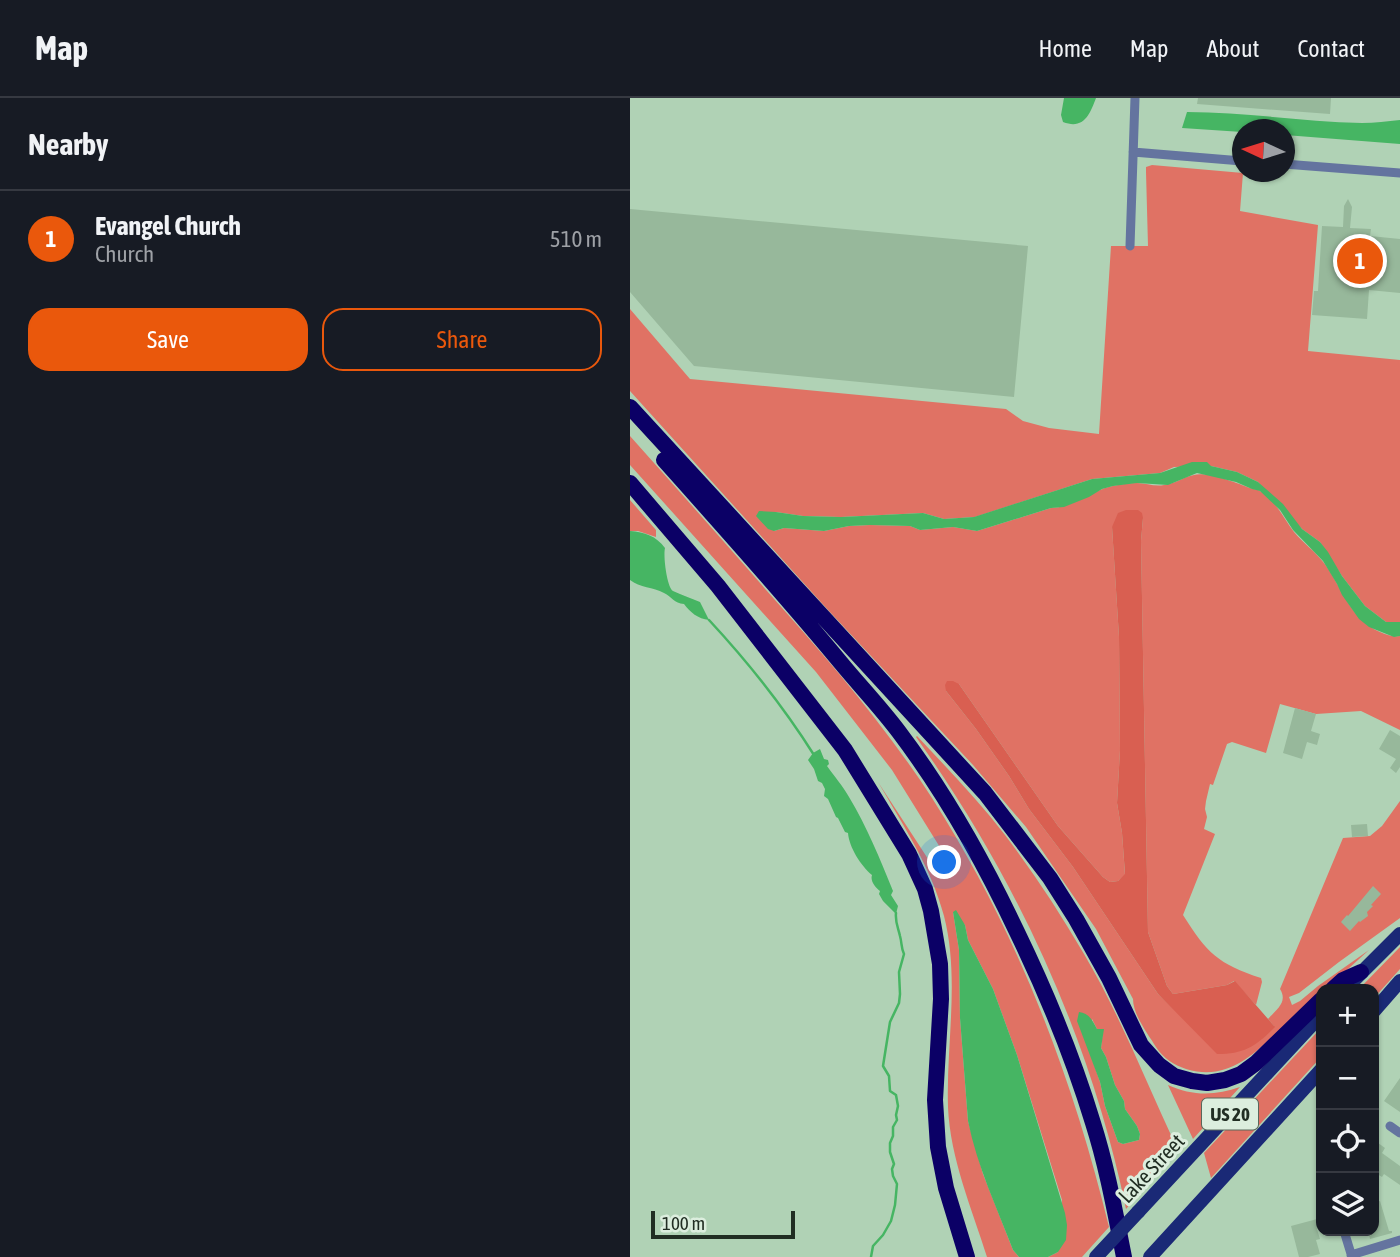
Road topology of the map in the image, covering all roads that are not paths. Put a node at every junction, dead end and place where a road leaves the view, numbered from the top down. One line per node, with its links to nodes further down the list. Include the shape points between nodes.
1 (1135, 98): 2 (street)
2 (1133, 152): 3 (street); 6 (street)
3 (1232, 160)
4 (1295, 165): 5 (street)
5 (1400, 173)
6 (1130, 246)
7 (630, 407): 15 (highway, via 992,802 1076,919 1141,1045 1159,1065 1174,1076 1207,1083 1241,1074)
8 (630, 421): 26 (highway, via 898,732 972,843 1042,984 1075,1067 1094,1125)
9 (630, 483): 24 (highway, via 718,586 845,750 909,854 925,889 940,964 935,1100 938,1147)
10 (1400, 934): 11 (main road)
11 (1361, 972): 13 (highway); 14 (main road)
12 (1400, 981): 16 (main road)
13 (1339, 984)
14 (1350, 984)
15 (1316, 1005)
16 (1379, 1005)
17 (1316, 1021): 25 (main road, Lake Street / US 20, bridge)
18 (1316, 1075): 27 (main road, US 20)
19 (1390, 1126): 20 (street)
20 (1400, 1133)
21 (1345, 1236): 23 (street)
22 (1400, 1240): 23 (street)
23 (1351, 1256)
24 (967, 1257)
25 (1096, 1257)
26 (1124, 1257)
27 (1150, 1257)

